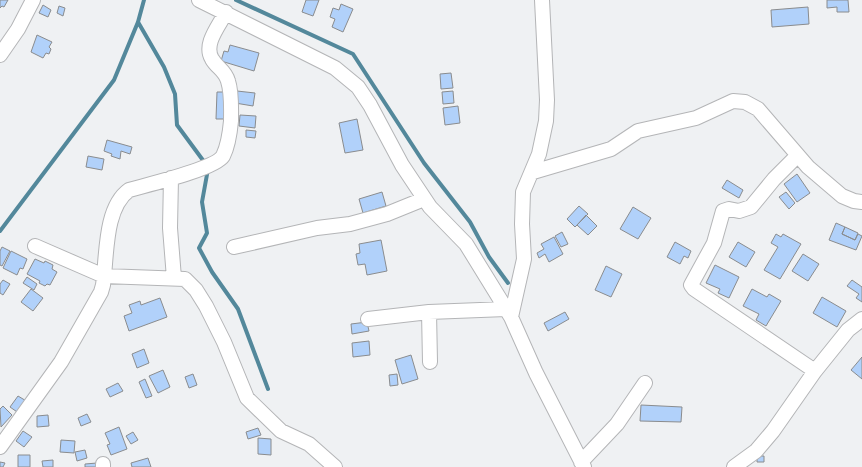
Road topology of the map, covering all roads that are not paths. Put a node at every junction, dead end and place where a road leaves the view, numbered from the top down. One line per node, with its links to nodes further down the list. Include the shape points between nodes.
1 (33, 0): 5 (street, via 18,29)
2 (199, 0): 4 (street)
3 (542, 0): 7 (street, via 546,121)
4 (224, 7): 8 (street, via 209,49 212,60 222,69 228,81 230,123 226,147 219,160); 9 (street, via 335,68 358,87)
5 (0, 55)
6 (797, 156): 7 (street, via 758,109 745,102 733,102 696,118 638,131 611,149); 10 (street, via 842,196); 20 (street, via 751,207 739,211 723,211 714,243 691,285)
7 (533, 172): 16 (street, via 523,192 524,259)
8 (171, 178): 13 (street, via 129,190 122,196 109,230); 14 (street, via 170,228)
9 (424, 199): 12 (street, via 387,214 350,224 317,228); 16 (street, via 466,244)
10 (862, 202)
11 (35, 246): 13 (street)
12 (234, 247)
13 (104, 276): 14 (street, via 138,279); 22 (street, via 99,297 61,362)
14 (174, 278): 25 (street, via 189,282 206,306 247,398 281,431 309,444)
15 (429, 312): 16 (street); 17 (street); 19 (street)
16 (509, 313): 23 (street, via 536,373)
17 (368, 319)
18 (862, 319): 20 (street, via 848,330)
19 (430, 362)
20 (816, 370): 24 (street, via 774,431 751,456)
21 (645, 383): 23 (street, via 617,424)
22 (0, 447)
23 (583, 464)
24 (736, 466)
25 (335, 467)

